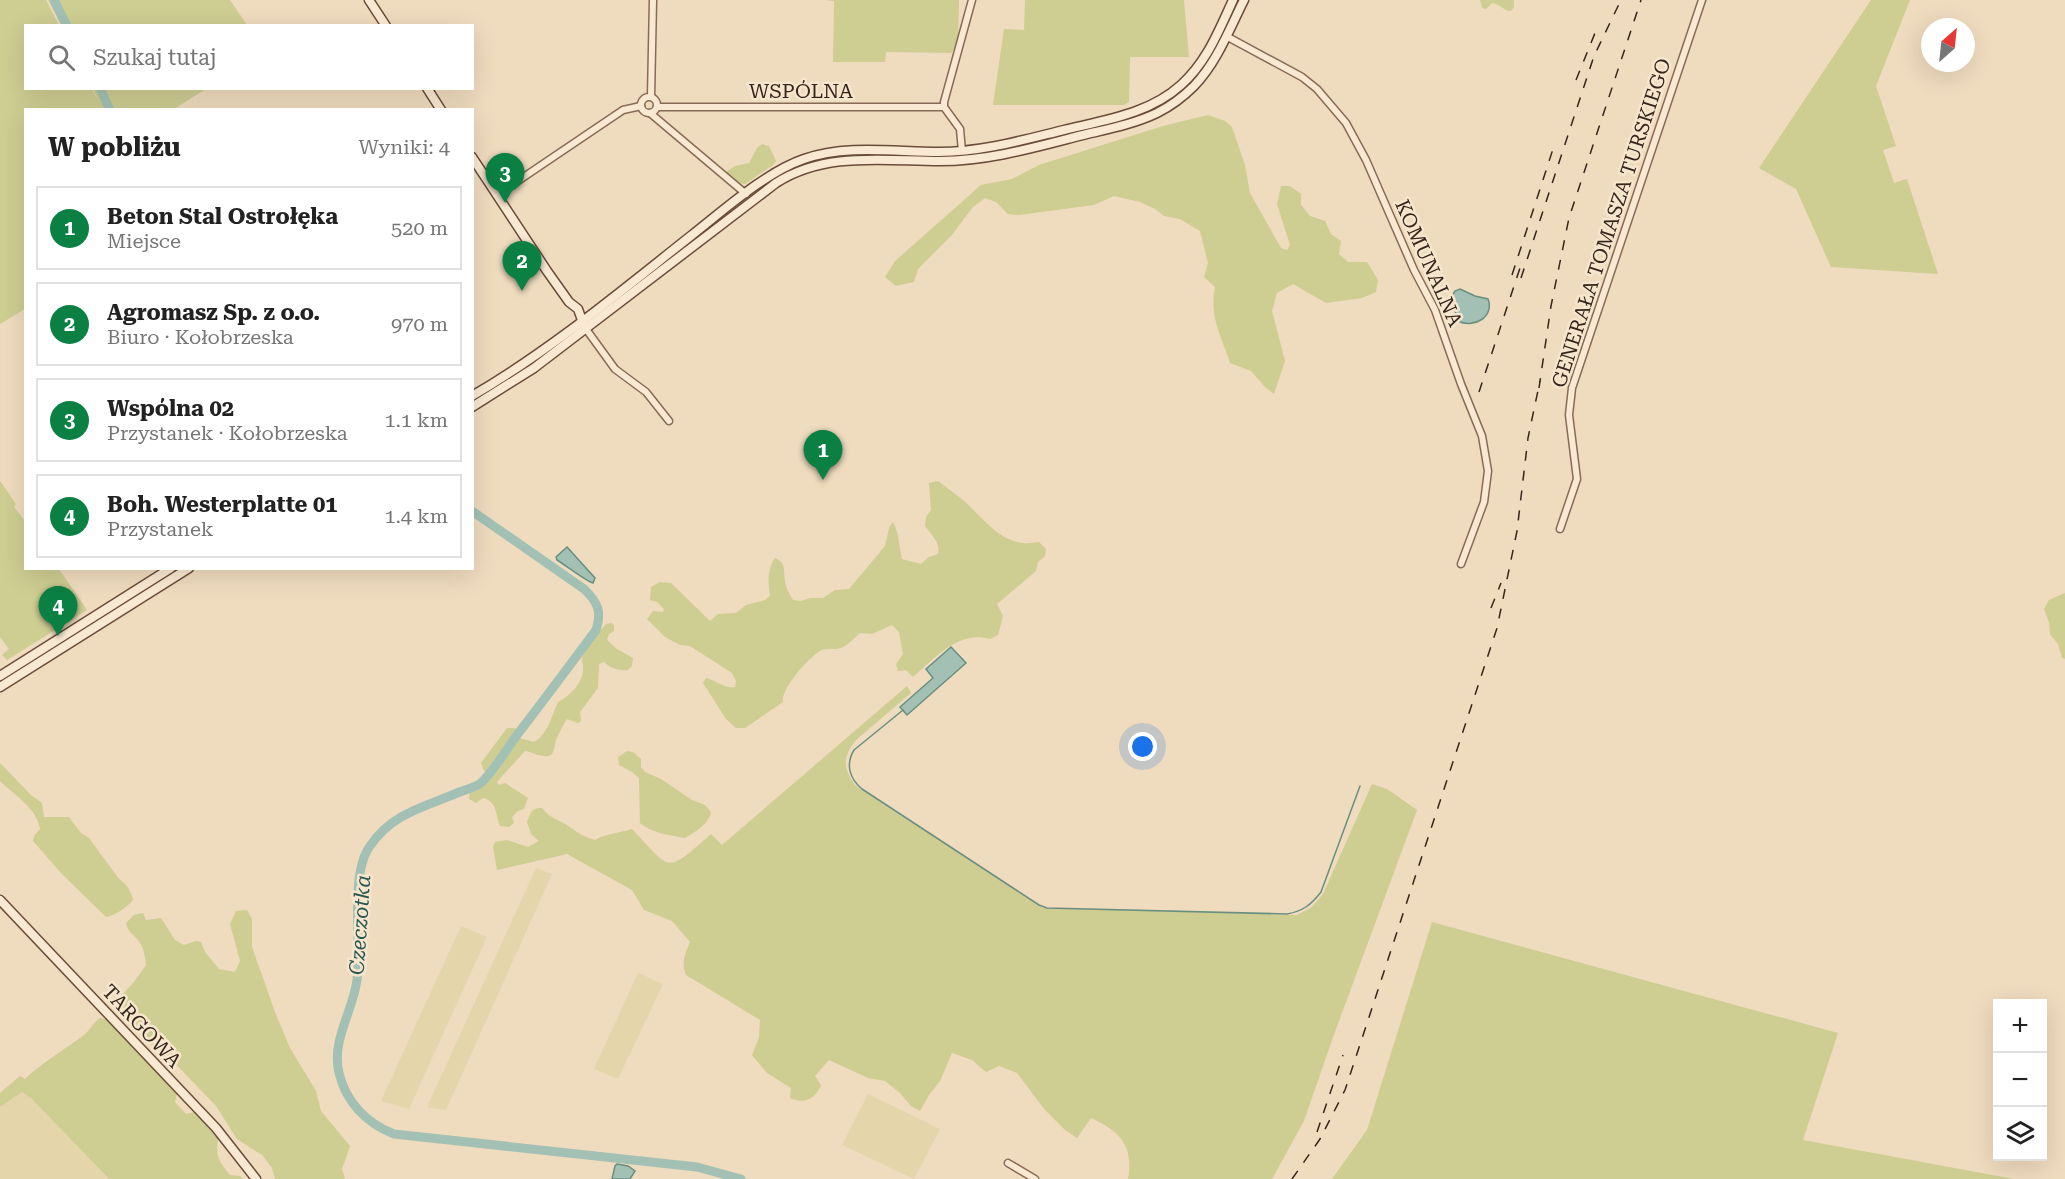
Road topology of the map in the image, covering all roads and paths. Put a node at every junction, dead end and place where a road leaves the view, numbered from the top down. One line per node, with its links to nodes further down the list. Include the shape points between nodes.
1 (369, 0): 7 (main road)
2 (652, 0): 10 (street)
3 (972, 0): 14 (street)
4 (1233, 0): 16 (main road, via 1199,65 1159,101 1125,115 1009,144)
5 (1244, 0): 8 (main road)
6 (1702, 0): 25 (street, GENERAŁA TOMASZA TURSKIEGO, via 1572,388 1569,415 1576,479)
7 (385, 24)
8 (1226, 36): 21 (main road, via 1207,70 1188,91 1165,108 1131,123 988,157 942,161 845,160 793,174); 26 (street, KOMUNALNA, via 1302,77 1346,123 1435,310 1482,436 1488,471 1484,502)
9 (428, 90): 13 (main road)
10 (651, 97): 11 (street, via 644,99); 12 (street)
11 (641, 106): 15 (street); 19 (street, via 623,111)
12 (657, 107): 14 (street, WSPÓLNA); 15 (street)
13 (440, 108)
14 (944, 108): 16 (street, via 960,129)
15 (650, 113): 18 (street)
16 (962, 151): 18 (main road, via 814,155 788,165)
17 (474, 160): 19 (main road)
18 (746, 194): 20 (main road)
19 (497, 195): 20 (main road, via 569,302 578,309)
20 (582, 321): 21 (main road); 22 (main road)
21 (586, 329): 23 (main road); 24 (street, via 615,369 646,392)
22 (474, 395)
23 (474, 406)
24 (669, 421)
25 (1560, 529)
26 (1461, 564)
27 (168, 570): 29 (main road)
28 (186, 570): 30 (main road)
29 (0, 676)
30 (0, 687)
31 (0, 900): 33 (main road, TARGOWA, via 216,1128)
32 (1008, 1163): 34 (street)
33 (256, 1179)
34 (1035, 1179)

